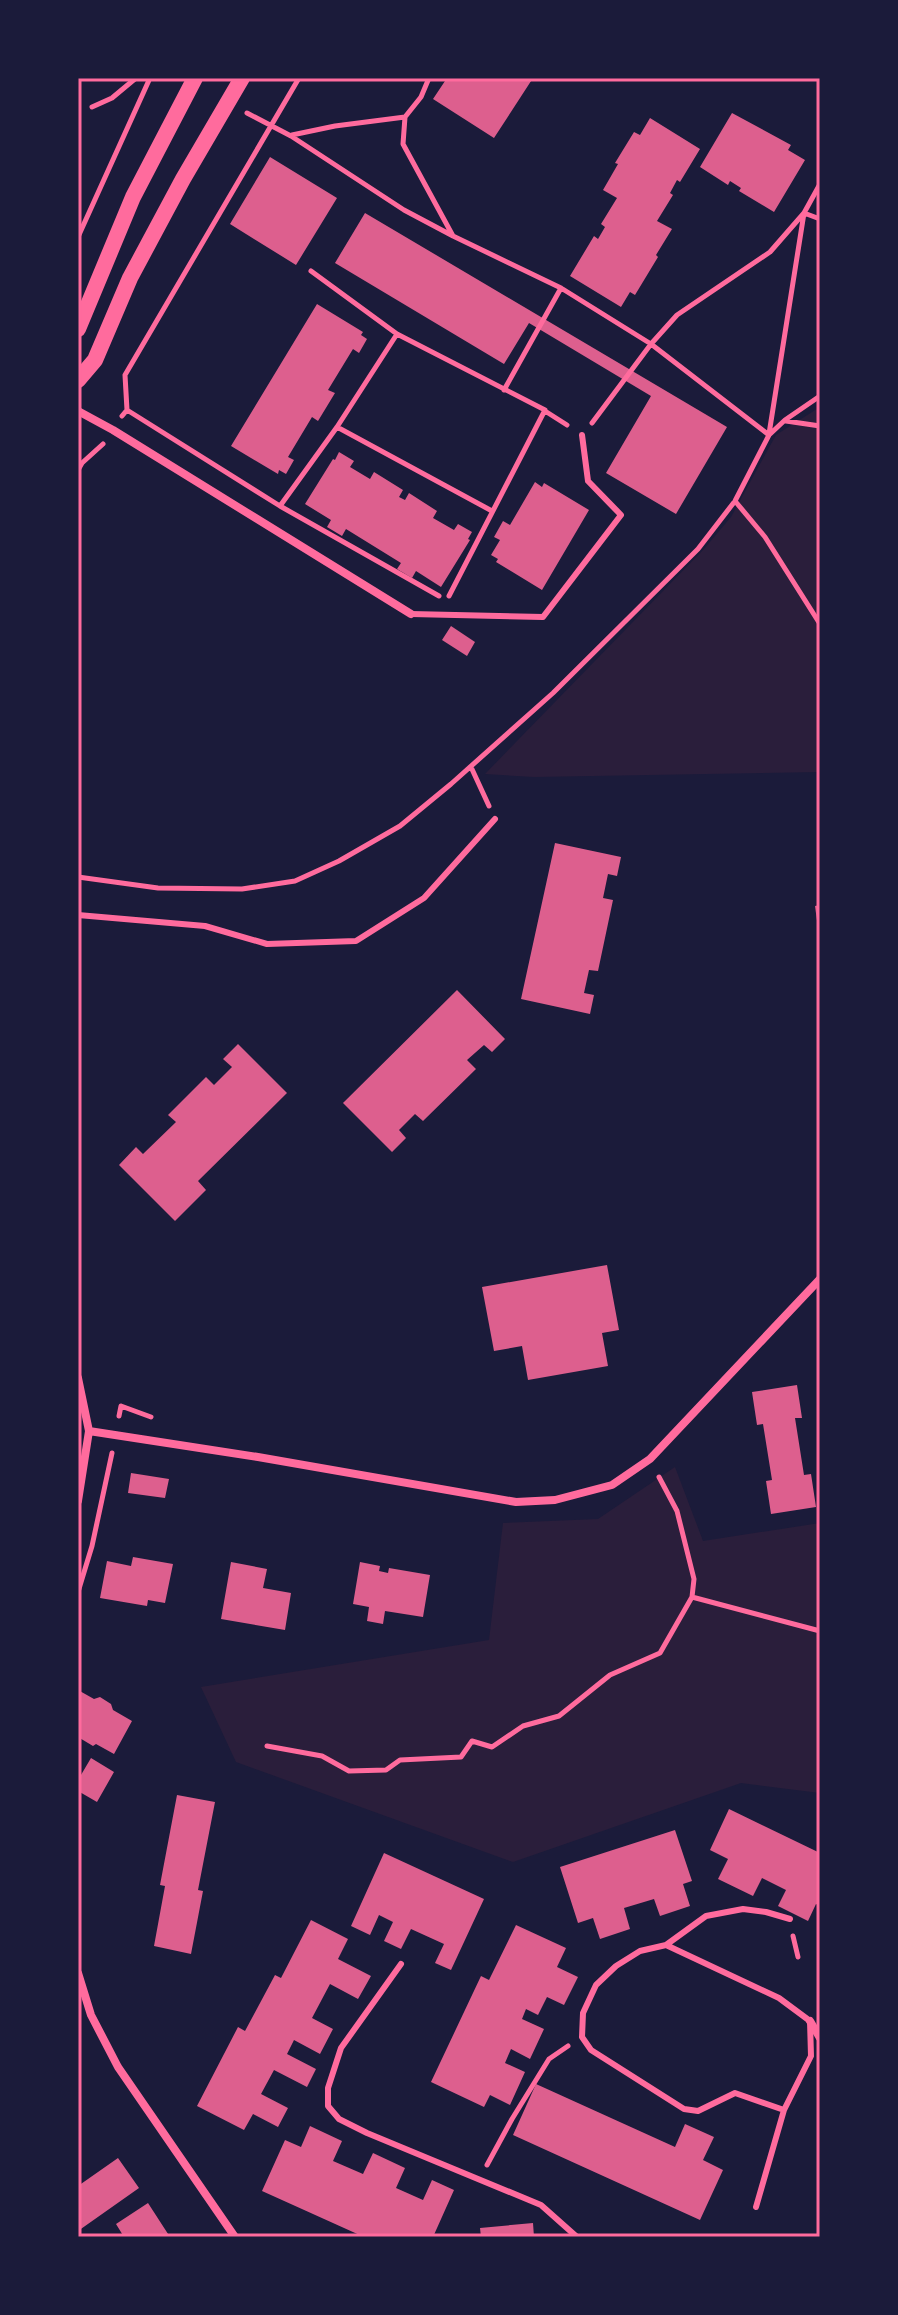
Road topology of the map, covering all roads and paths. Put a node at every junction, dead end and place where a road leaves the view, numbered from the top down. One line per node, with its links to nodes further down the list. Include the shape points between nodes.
1 (136, 78): 6 (path); 7 (path)
2 (195, 78): 19 (main road, via 133,197)
3 (242, 78): 22 (main road, via 130,278 95,360)
4 (299, 78): 10 (path)
5 (429, 78): 9 (path)
6 (148, 81): 16 (path)
7 (92, 107)
8 (241, 110): 10 (path)
9 (405, 117): 11 (path); 15 (path, via 403,144)
10 (271, 126): 11 (path); 25 (path, via 125,375)
11 (291, 136): 15 (path)
12 (820, 184): 13 (path)
13 (804, 213): 14 (path); 21 (path, via 770,252 677,315); 33 (path)
14 (820, 219)
15 (453, 236): 18 (path)
16 (78, 237)
17 (311, 271): 20 (path)
18 (561, 288): 21 (path); 23 (path)
19 (78, 329)
20 (397, 334): 23 (path); 30 (path)
21 (651, 344): 32 (path); 33 (path)
22 (78, 380)
23 (504, 390): 26 (path)
24 (820, 396): 28 (path)
25 (127, 410): 31 (path); 36 (path)
26 (545, 410): 32 (path); 37 (path)
27 (78, 411): 31 (street)
28 (785, 420): 29 (path); 33 (path)
29 (820, 426)
30 (337, 427): 36 (path); 37 (path)
31 (113, 430): 34 (path); 38 (street)
32 (582, 435): 38 (lane, via 588,481 621,515 543,617)
33 (769, 435): 35 (path)
34 (78, 470)
35 (735, 501): 39 (path, via 765,537); 40 (path, via 698,549)
36 (280, 506): 37 (path, via 447,600)
37 (492, 511)
38 (411, 614)
39 (820, 624)
40 (471, 767): 41 (path); 42 (path, via 400,826 295,881 242,889 158,888)
41 (495, 819): 43 (lane, via 424,898 356,941 267,944 205,926)
42 (78, 877)
43 (78, 915)
44 (820, 1279): 49 (street)
45 (78, 1378): 48 (street)
46 (121, 1406): 47 (path)
47 (160, 1419)
48 (89, 1431): 49 (street, via 516,1502 555,1500 612,1485); 50 (street)
49 (650, 1459): 51 (path, via 677,1511 694,1579)
50 (78, 1501)
51 (692, 1597): 52 (path); 53 (path, via 660,1653 610,1675 559,1716 523,1726 492,1747 472,1741 461,1757 400,1760 386,1770 349,1771 322,1756)
52 (820, 1631)
53 (267, 1746)
54 (790, 1919): 55 (lane, via 743,1909 706,1916)
55 (666, 1945): 58 (lane, via 779,1998); 59 (lane, via 640,1951 596,1985 583,2013)
56 (401, 1964): 62 (lane, via 341,2048 328,2106 339,2119 367,2133)
57 (78, 1973): 64 (street, via 91,2015 118,2067)
58 (810, 2021): 60 (street); 61 (lane, via 811,2056)
59 (582, 2037): 61 (lane, via 591,2050 684,2109 698,2111 735,2093); 62 (path, via 549,2059)
60 (820, 2038)
61 (784, 2110): 63 (lane)
62 (481, 2179): 65 (lane, via 541,2205)
63 (756, 2207)
64 (235, 2237)
65 (577, 2237)

